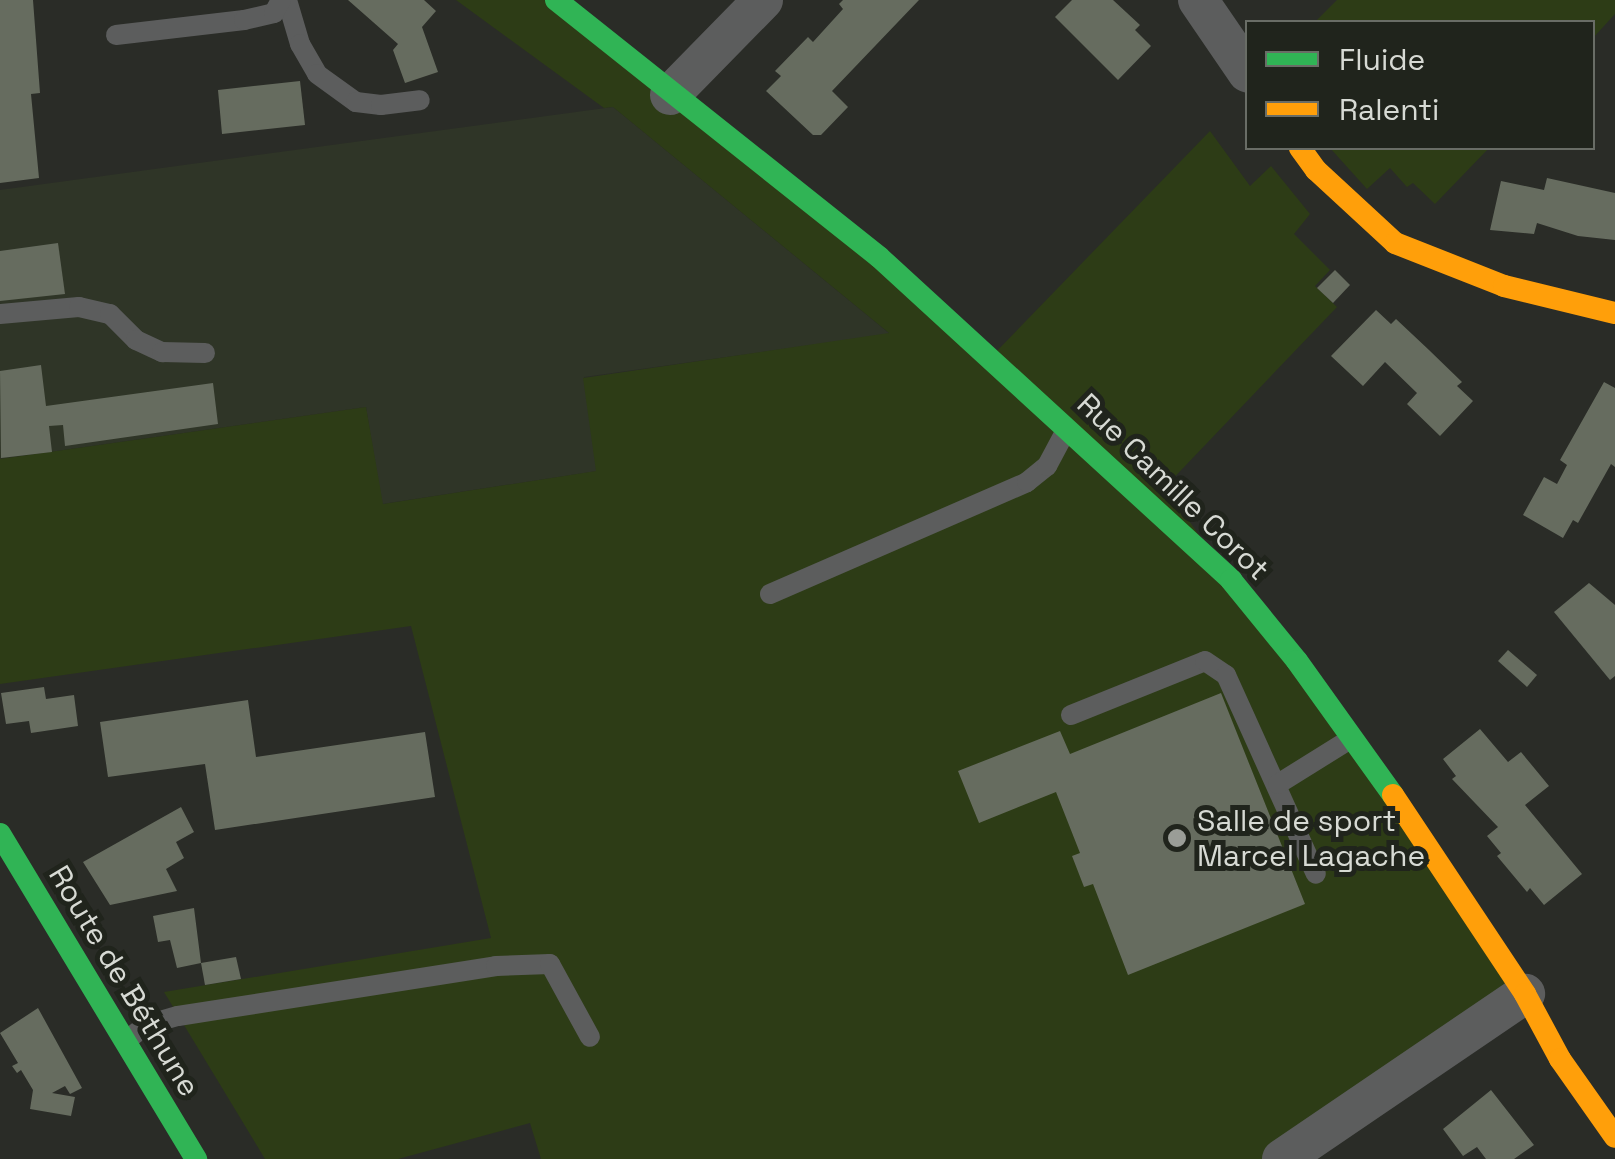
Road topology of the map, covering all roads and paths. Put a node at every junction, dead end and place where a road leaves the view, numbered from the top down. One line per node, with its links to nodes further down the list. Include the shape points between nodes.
1 (284, 0): 5 (lane, via 274,13 244,20); 8 (lane, via 317,74 356,102)
2 (556, 0): 7 (street, Rue Camille Corot)
3 (762, 0): 7 (street)
4 (1198, 0): 6 (street)
5 (116, 35)
6 (1245, 69)
7 (670, 95): 13 (street, Rue Camille Corot, via 880,257)
8 (420, 100)
9 (1301, 150): 10 (street, via 1395,243 1504,286)
10 (1615, 313)
11 (0, 314): 12 (lane, via 79,307 110,314 136,340 162,352)
12 (205, 353)
13 (1068, 426): 14 (lane, via 1048,466 1027,482); 16 (street, Rue Camille Corot, via 1231,580)
14 (770, 594)
15 (1071, 715): 17 (lane, via 1206,662 1226,675)
16 (1354, 737): 17 (lane); 20 (street, Rue Camille Corot)
17 (1278, 784): 19 (lane)
18 (0, 834): 22 (street, Route de Béthune)
19 (1316, 874)
20 (1525, 994): 23 (street, Rue Camille Corot); 25 (street)
21 (590, 1037): 22 (lane, via 550,964 496,966 178,1016)
22 (125, 1041): 24 (street, Route de Béthune)
23 (1615, 1138)
24 (196, 1159)
25 (1282, 1159)

